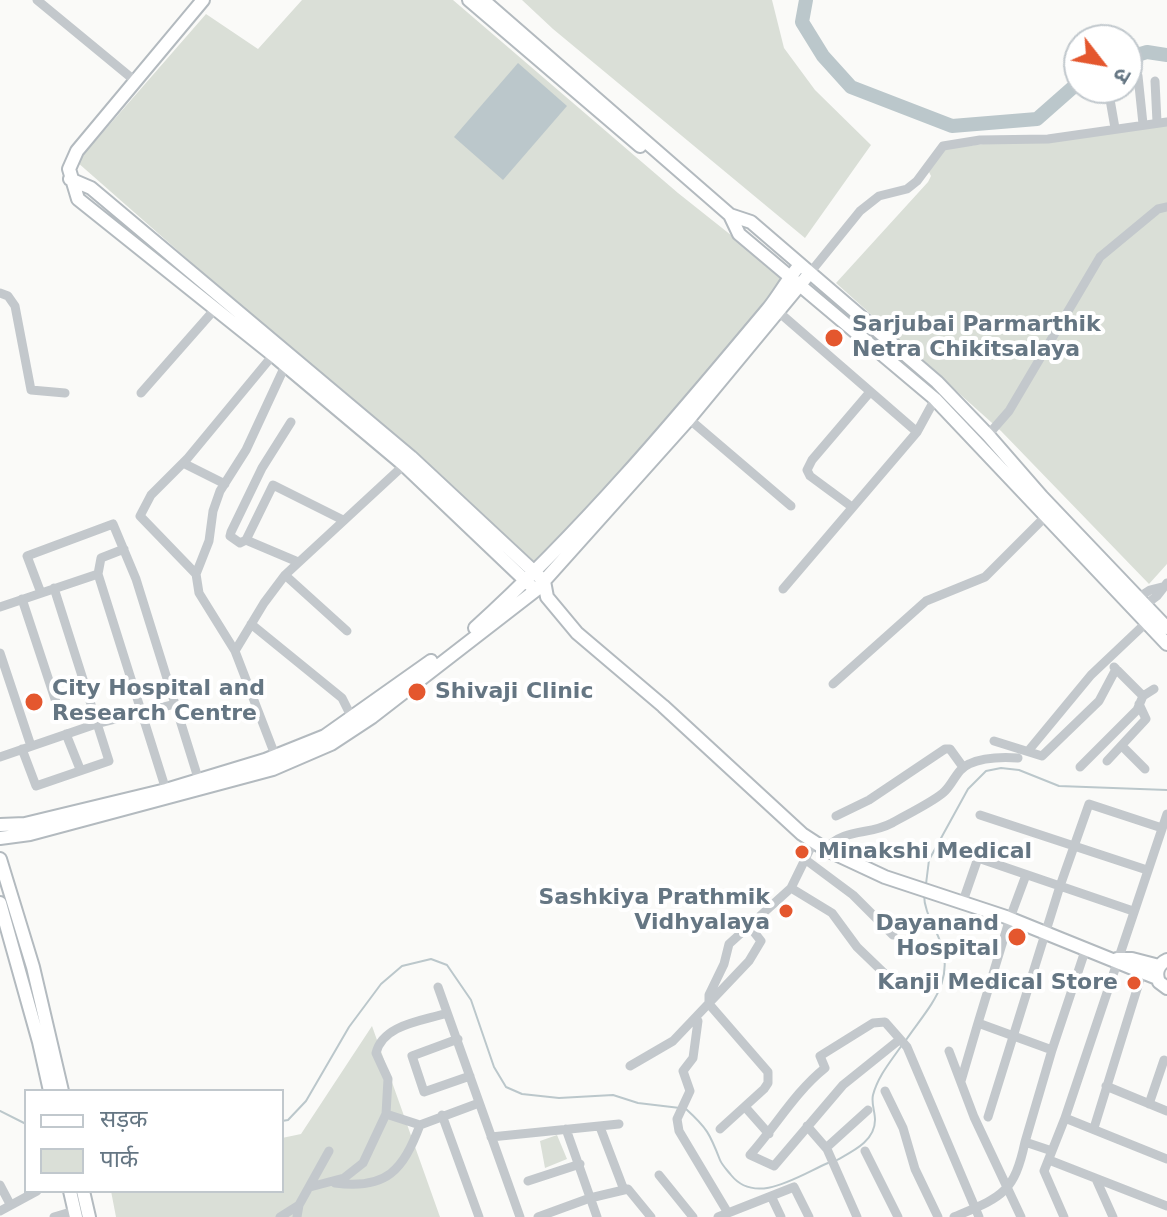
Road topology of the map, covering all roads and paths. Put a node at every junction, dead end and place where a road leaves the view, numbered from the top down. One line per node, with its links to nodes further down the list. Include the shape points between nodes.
1 (37, 0): 5 (street)
2 (203, 0): 5 (street)
3 (469, 0): 15 (street)
4 (483, 0): 14 (street)
5 (134, 80): 12 (street, via 71,160)
6 (1155, 81): 9 (street)
7 (1111, 104): 11 (street)
8 (1141, 104): 10 (street)
9 (1162, 122): 10 (street)
10 (1143, 124): 11 (street)
11 (1115, 128): 16 (street, via 943,146 917,181 879,196)
12 (70, 179): 20 (street, via 78,199); 45 (street, via 91,188 411,457)
13 (1167, 207): 31 (street, via 1100,257 1009,411)
14 (730, 215): 15 (street); 16 (street, via 751,222)
15 (739, 234): 17 (street)
16 (804, 270): 17 (street); 18 (street); 31 (street, via 937,382)
17 (789, 277): 18 (street); 21 (street)
18 (800, 286): 21 (street); 27 (street)
19 (0, 293): 25 (street, via 15,306 31,390)
20 (215, 309): 22 (street); 26 (street)
21 (775, 309): 24 (street); 28 (street); 45 (street)
22 (273, 355): 23 (street); 32 (street)
23 (285, 366): 33 (street); 34 (street)
24 (870, 392): 30 (street); 36 (street, via 807,470)
25 (65, 393)
26 (141, 393)
27 (935, 399): 30 (street); 37 (street)
28 (689, 419): 35 (street); 45 (street)
29 (291, 422): 39 (street, via 230,535 241,543)
30 (917, 432): 36 (street)
31 (988, 435): 51 (street)
32 (183, 463): 34 (street); 43 (street, via 151,495 140,516)
33 (404, 465): 38 (street); 45 (street)
34 (225, 484): 43 (street)
35 (791, 506)
36 (852, 507): 48 (street)
37 (1046, 516): 51 (street); 62 (street, via 985,577 926,601)
38 (343, 520): 39 (street, via 273,485); 41 (street)
39 (246, 540): 41 (street)
40 (124, 549): 42 (street, via 101,558); 49 (street, via 113,524 27,556); 65 (street)
41 (298, 562): 44 (street)
42 (98, 574): 47 (street); 67 (street)
43 (196, 574): 58 (street, via 199,593)
44 (285, 575): 54 (street); 56 (street)
45 (537, 585): 68 (street); 74 (street, via 372,717 331,744); 92 (street, via 577,633)
46 (1165, 585): 51 (street, via 1150,590)
47 (54, 588): 49 (street); 69 (street)
48 (783, 589)
49 (41, 593): 50 (street)
50 (22, 599): 52 (street); 66 (street)
51 (1137, 605): 53 (street); 55 (street)
52 (0, 607)
53 (1147, 622): 57 (street); 60 (street)
54 (251, 624): 58 (street); 68 (street, via 342,698)
55 (1167, 628)
56 (347, 631)
57 (1167, 644)
58 (235, 651): 76 (street)
59 (0, 653): 73 (street)
60 (1107, 660): 61 (street); 75 (street, via 1071,695)
61 (1116, 669): 64 (street); 75 (street, via 1099,701 1056,744 1042,756)
62 (833, 684)
63 (1154, 689): 64 (street)
64 (1141, 700): 72 (street, via 1146,719); 81 (street)
65 (175, 704): 67 (street); 84 (street)
66 (57, 705)
67 (140, 713): 69 (street); 85 (street)
68 (352, 718): 74 (street)
69 (96, 724): 70 (street); 82 (street, via 109,761)
70 (66, 734): 73 (street); 82 (street)
71 (994, 741): 75 (street)
72 (1122, 746): 79 (street); 83 (street)
73 (27, 748): 77 (street); 82 (street, via 36,786)
74 (303, 750): 76 (street); 91 (street, via 273,769)
75 (1029, 750)
76 (275, 755): 84 (street)
77 (0, 757)
78 (1018, 758): 80 (street)
79 (1107, 761)
80 (963, 767): 88 (street, via 945,749); 92 (street, via 945,792 888,825)
81 (1080, 767)
82 (80, 769)
83 (1145, 769)
84 (199, 781): 85 (street)
85 (166, 790): 89 (street, via 25,824)
86 (1167, 814): 90 (street)
87 (980, 815): 93 (street)
88 (836, 816)
89 (0, 825)
90 (1162, 828): 93 (street, via 1089,804); 96 (street)
91 (0, 838)
92 (820, 845): 95 (street); 101 (street, via 854,864)
93 (1075, 845): 96 (street); 98 (street)
94 (0, 859): 130 (street)
95 (806, 860): 99 (street); 107 (street, via 853,895)
96 (1147, 870): 102 (street)
97 (1026, 875): 98 (street); 101 (street, via 978,858); 103 (street)
98 (1060, 886): 102 (street); 106 (street)
99 (791, 888): 104 (street); 112 (street, via 832,913)
100 (0, 903): 105 (street)
101 (962, 904): 103 (street)
102 (1133, 911): 109 (street)
103 (1010, 918): 106 (street); 118 (street)
104 (750, 927): 115 (street, via 729,944); 115 (street, via 761,941)
105 (4, 931): 129 (street)
106 (1046, 933): 108 (street); 119 (street)
107 (893, 935)
108 (1086, 948): 109 (street); 122 (street)
109 (1117, 959): 110 (street); 111 (street); 140 (street)
110 (1161, 968): 111 (street); 114 (street)
111 (1142, 973): 128 (street)
112 (885, 974)
113 (438, 987): 116 (street)
114 (1167, 988)
115 (709, 1004): 117 (street); 134 (street, via 768,1072 768,1083)
116 (447, 1013): 120 (street); 137 (street, via 390,1032 380,1042 376,1053 388,1079)
117 (696, 1019): 125 (street, via 673,1041); 176 (street, via 693,1058 683,1071 690,1091 677,1119)
118 (978, 1023): 119 (street); 127 (street)
119 (1012, 1036): 122 (street); 139 (street)
120 (458, 1039): 126 (street); 126 (street, via 412,1056 424,1092)
121 (901, 1043): 143 (street, via 843,1085); 148 (street, via 885,1022 873,1023 820,1056 825,1068); 174 (street)
122 (1052, 1050): 150 (street)
123 (949, 1051): 127 (street)
124 (1164, 1060): 133 (street)
125 (630, 1066)
126 (470, 1076): 132 (street)
127 (961, 1082): 163 (street)
128 (1106, 1086): 133 (street); 145 (street)
129 (50, 1089)
130 (62, 1089)
131 (885, 1091): 191 (street)
132 (479, 1103): 138 (street); 149 (street)
133 (1149, 1104): 136 (street)
134 (746, 1108): 147 (street); 148 (street)
135 (868, 1110): 153 (street)
136 (1167, 1111)
137 (386, 1114): 142 (street); 160 (street, via 363,1163)
138 (442, 1115): 142 (street); 181 (street)
139 (988, 1117)
140 (1065, 1118): 145 (street); 154 (street)
141 (619, 1124): 144 (street)
142 (420, 1125): 160 (street, via 395,1171 370,1183)
143 (807, 1126): 148 (street, via 774,1166 750,1155); 153 (street)
144 (600, 1127): 146 (street); 164 (street)
145 (1094, 1128): 155 (street)
146 (566, 1129): 149 (street); 156 (street)
147 (720, 1129)
148 (769, 1134)
149 (491, 1137): 182 (street)
150 (1025, 1142): 154 (street); 163 (street, via 1019,1172)
151 (329, 1151): 161 (street)
152 (865, 1151): 190 (street)
153 (828, 1153): 189 (street)
154 (1051, 1156): 158 (street); 194 (street, via 1044,1171)
155 (1167, 1159)
156 (580, 1164): 159 (street); 169 (street)
157 (659, 1175): 186 (street)
158 (1096, 1179): 172 (street); 195 (street)
159 (528, 1181)
160 (333, 1183): 161 (street)
161 (310, 1187): 171 (street)
162 (1, 1189): 170 (street)
163 (1008, 1189): 174 (street); 193 (street)
164 (624, 1190): 169 (street); 185 (street)
165 (33, 1193): 170 (street)
166 (70, 1193): 175 (street)
167 (83, 1193): 178 (street)
168 (771, 1196): 176 (street); 187 (street); 188 (street, via 794,1187)
169 (590, 1198): 183 (street); 184 (street)
170 (10, 1204): 173 (street)
171 (299, 1205): 179 (street); 180 (street)
172 (1167, 1206)
173 (0, 1211)
174 (977, 1212): 192 (street)
175 (75, 1214): 177 (street)
176 (723, 1215)
177 (54, 1217)
178 (89, 1217)
179 (280, 1217)
180 (297, 1217)
181 (479, 1217)
182 (520, 1217)
183 (538, 1217)
184 (597, 1217)
185 (651, 1217)
186 (693, 1217)
187 (781, 1217)
188 (809, 1217)
189 (857, 1217)
190 (898, 1217)
191 (938, 1217)
192 (954, 1217)
193 (1021, 1217)
194 (1064, 1217)
195 (1113, 1217)

